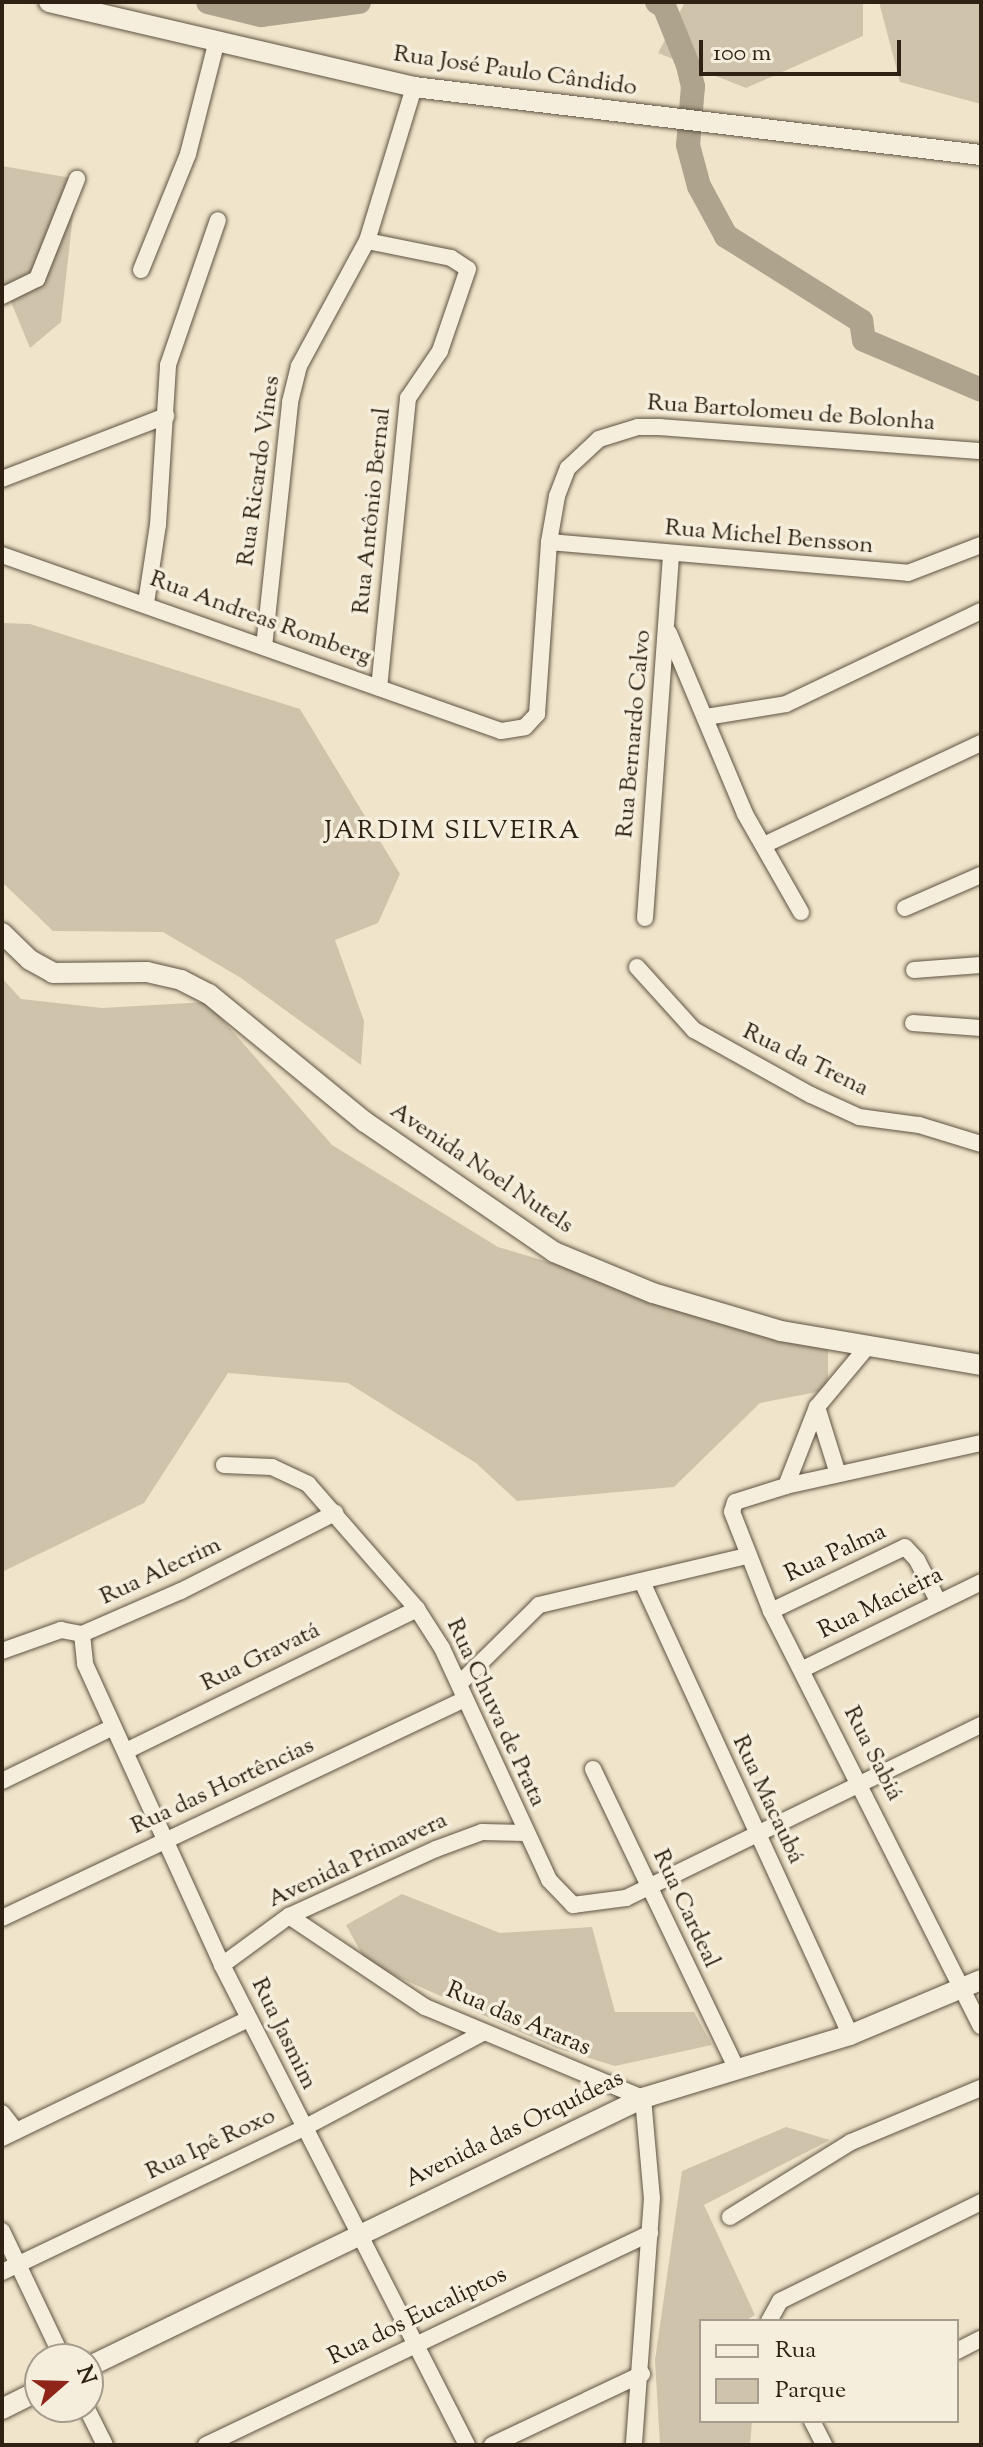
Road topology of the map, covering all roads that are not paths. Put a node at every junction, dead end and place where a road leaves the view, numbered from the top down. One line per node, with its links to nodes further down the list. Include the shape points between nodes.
1 (49, 2): 2 (street, Rua José Paulo Cândido)
2 (216, 44): 3 (street, Rua José Paulo Cândido); 8 (street, via 188,154)
3 (414, 87): 4 (street, Rua José Paulo Cândido); 7 (street, Rua Ricardo Vines)
4 (981, 155)
5 (77, 179): 9 (street, via 37,279)
6 (218, 220): 10 (street, via 174,339)
7 (367, 241): 20 (street, Rua Ricardo Vines, via 299,366 290,402); 21 (street, Rua Antônio Bernal, via 451,258 468,269 440,351 408,398)
8 (141, 270)
9 (2, 296)
10 (166, 416): 12 (street); 17 (street)
11 (981, 451): 13 (street, Rua Bartolomeu de Bolonha, via 660,427 622,430 583,451 568,468)
12 (2, 479)
13 (549, 542): 15 (street, Rua Michel Bensson); 23 (street, Rua Bartolomeu de Bolonha, via 537,714 525,727)
14 (981, 545): 15 (street, Rua Michel Bensson, via 908,573)
15 (671, 554): 19 (street, Rua Bernardo Calvo)
16 (2, 555): 17 (street, Rua Andreas Romberg)
17 (146, 603): 20 (street, Rua Andreas Romberg)
18 (981, 611): 22 (street, via 786,704)
19 (668, 631): 22 (street); 29 (street, Rua Bernardo Calvo)
20 (264, 647): 21 (street, Rua Andreas Romberg)
21 (379, 688): 23 (street, Rua Andreas Romberg)
22 (706, 717): 25 (street, via 745,814)
23 (501, 731)
24 (981, 743): 25 (street)
25 (766, 844): 28 (street)
26 (981, 875): 27 (street)
27 (905, 908)
28 (801, 912)
29 (645, 918)
30 (2, 933): 37 (street, Avenida Noel Nutels, via 53,973 147,972 209,994 365,1122 554,1252 698,1307 781,1331)
31 (981, 965): 33 (street)
32 (637, 967): 36 (street, Rua da Trena, via 694,1030 811,1095 859,1117 919,1125)
33 (914, 970)
34 (913, 1023): 35 (street)
35 (981, 1028)
36 (981, 1144)
37 (868, 1346): 38 (street, Avenida Noel Nutels); 39 (street)
38 (981, 1365)
39 (817, 1407): 42 (street); 43 (street)
40 (981, 1443): 42 (street)
41 (224, 1465): 44 (street, Rua Chuva de Prata, via 292,1473)
42 (838, 1474): 43 (street)
43 (786, 1486): 45 (street, Rua Sabiá, via 735,1502 733,1521)
44 (335, 1513): 49 (street, Rua Chuva de Prata); 51 (street, Rua Alecrim)
45 (747, 1556): 47 (street); 50 (street, Rua Sabiá)
46 (981, 1582): 48 (street, Rua Macieira)
47 (643, 1584): 54 (street, via 539,1605); 62 (street, Rua Macaubá)
48 (939, 1603): 50 (street, Rua Palma, via 905,1547); 53 (street, Rua Macieira)
49 (417, 1609): 54 (street, Rua Chuva de Prata); 57 (street, Rua Gravatá)
50 (771, 1611): 53 (street, Rua Sabiá)
51 (82, 1634): 52 (street, Rua Alecrim, via 61,1630); 55 (street, Rua Jasmim, via 85,1664)
52 (2, 1651)
53 (803, 1669): 60 (street, Rua Sabiá)
54 (462, 1692): 61 (street, Rua Chuva de Prata); 63 (street, Rua das Hortências)
55 (113, 1727): 57 (street, Rua Jasmim); 59 (street)
56 (979, 1731): 60 (street)
57 (126, 1751): 63 (street, Rua Jasmim)
58 (593, 1769): 64 (street, Rua Cardeal)
59 (2, 1781)
60 (861, 1785): 62 (street); 68 (street, Rua Sabiá)
61 (525, 1833): 64 (street, Rua Chuva de Prata, via 562,1897 573,1905 602,1904); 65 (street, Avenida Primavera, via 466,1836)
62 (757, 1837): 64 (street); 72 (street, Rua Macaubá)
63 (166, 1839): 66 (street, Rua das Hortências); 67 (street, Rua Jasmim)
64 (648, 1888): 73 (street, Rua Cardeal)
65 (289, 1916): 67 (street, Avenida Primavera); 71 (street, Rua das Araras, via 360,1967)
66 (2, 1918)
67 (222, 1965): 69 (street, Rua Jasmim)
68 (972, 1984): 70 (street, Rua Sabiá); 72 (street, Avenida das Orquídeas)
69 (248, 2019): 77 (street, Rua Jasmim); 78 (street)
70 (981, 2026)
71 (481, 2034): 75 (street, Rua das Araras); 77 (street, Rua Ipê Roxo)
72 (850, 2035): 73 (street, Avenida das Orquídeas)
73 (736, 2068): 75 (street, Avenida das Orquídeas)
74 (981, 2088): 80 (street, via 851,2142)
75 (643, 2098): 82 (street, via 650,2149); 83 (street, Avenida das Orquídeas)
76 (2, 2113): 78 (street)
77 (302, 2129): 83 (street, Rua Jasmim); 84 (street, Rua Ipê Roxo)
78 (9, 2135)
79 (981, 2202): 85 (street, via 780,2301)
80 (730, 2217)
81 (2, 2231): 84 (street)
82 (650, 2233): 88 (street, Rua dos Eucaliptos); 91 (street)
83 (357, 2235): 88 (street, Rua Jasmim); 90 (street, Avenida das Orquídeas)
84 (10, 2268): 87 (street)
85 (770, 2319)
86 (981, 2339): 89 (street)
87 (54, 2343)
88 (415, 2345): 97 (street, Rua dos Eucaliptos); 98 (street, Rua Jasmim)
89 (959, 2350)
90 (104, 2359)
91 (642, 2374): 99 (street); 100 (street)
92 (24, 2398): 93 (street)
93 (2, 2409)
94 (94, 2423): 96 (street)
95 (813, 2423): 101 (street)
96 (105, 2445)
97 (206, 2445)
98 (467, 2445)
99 (492, 2445)
100 (634, 2445)
101 (824, 2445)

